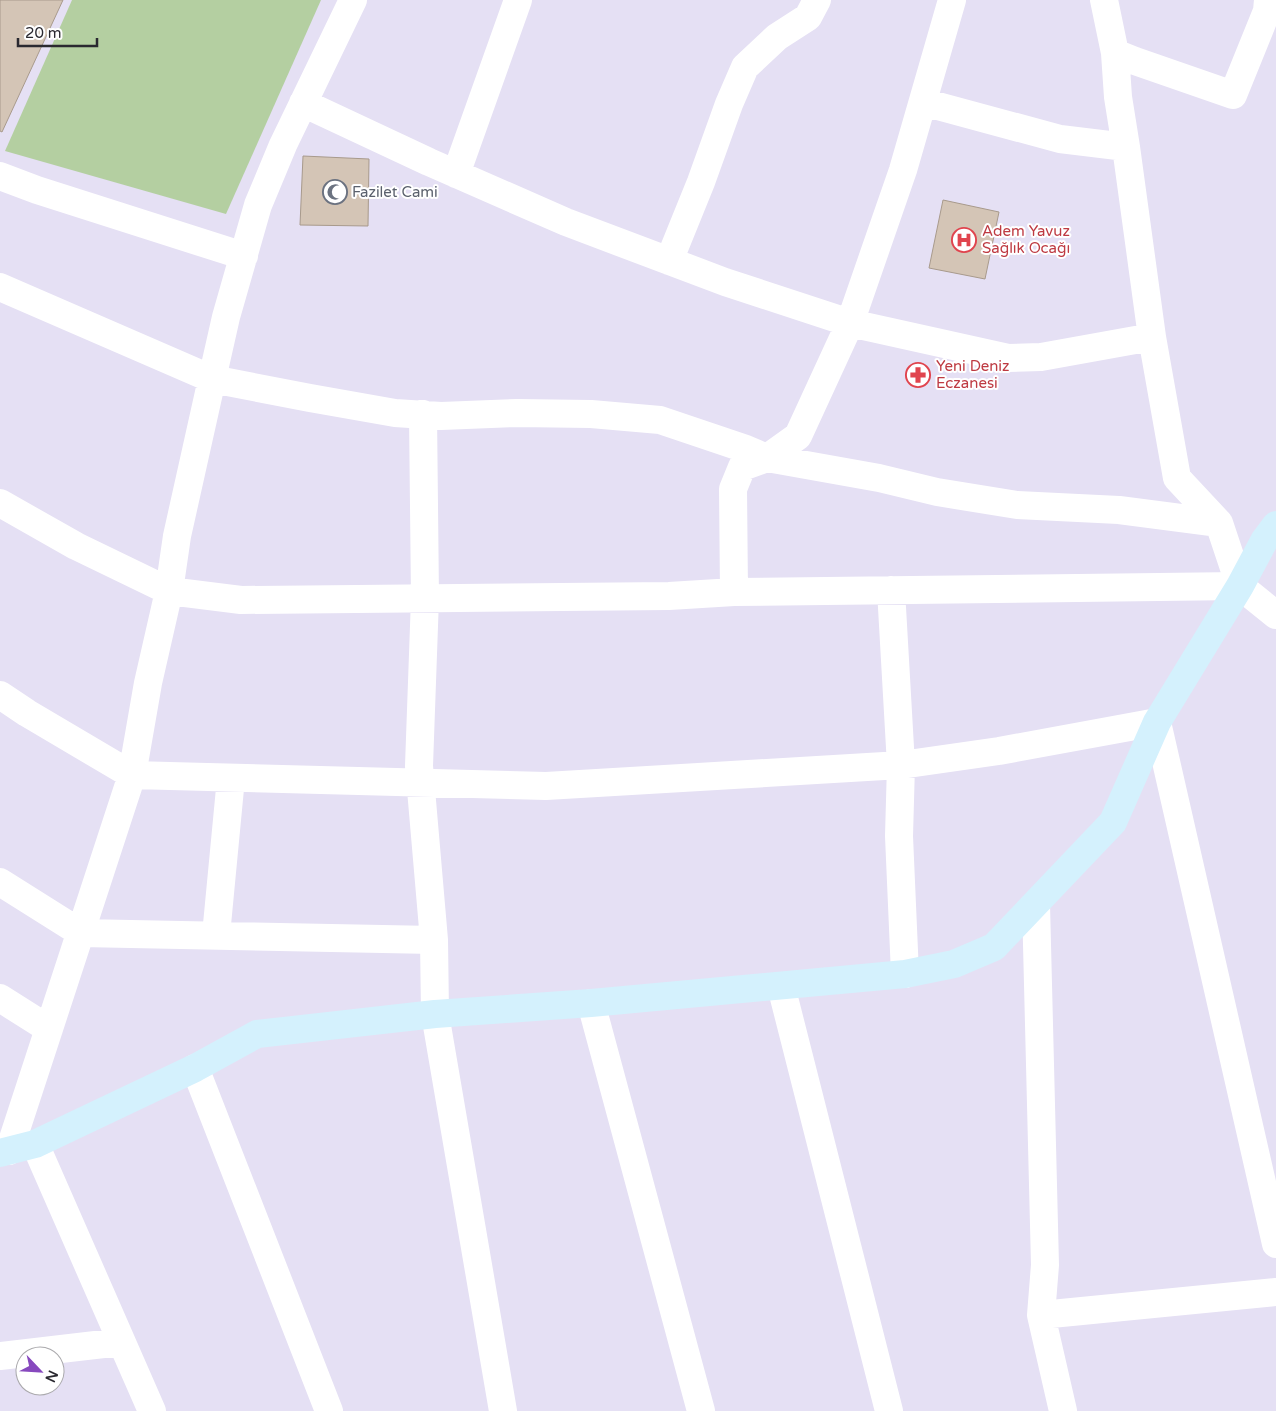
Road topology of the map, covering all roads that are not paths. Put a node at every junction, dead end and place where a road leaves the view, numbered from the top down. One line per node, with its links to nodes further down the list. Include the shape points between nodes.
1 (353, 0): 9 (street)
2 (518, 0): 11 (street)
3 (817, 0): 14 (street, via 808,17 777,37 745,67)
4 (952, 0): 8 (street)
5 (1268, 0): 7 (street, via 1267,12 1233,96)
6 (1099, 2): 7 (street)
7 (1115, 53): 10 (street)
8 (923, 102): 10 (street, via 1060,139); 16 (street)
9 (303, 103): 11 (street); 13 (street, via 258,205)
10 (1126, 147): 17 (street)
11 (456, 174): 14 (street, via 566,222)
12 (0, 176): 13 (street)
13 (244, 256): 18 (street)
14 (669, 260): 16 (street)
15 (0, 287): 18 (street)
16 (850, 323): 17 (street, via 1008,358 1040,357); 20 (street, via 798,436)
17 (1152, 337): 22 (street, via 1178,478)
18 (212, 379): 19 (street, via 395,413); 26 (street)
19 (423, 414): 20 (street, via 591,414 660,420); 28 (street)
20 (767, 458): 22 (street, via 1017,505 1119,510); 27 (street, via 742,467 733,489)
21 (0, 503): 26 (street, via 76,546)
22 (1219, 523): 24 (street)
23 (1276, 525): 24 (street)
24 (1240, 586): 25 (street); 29 (street); 31 (street)
25 (891, 590): 27 (street); 32 (street)
26 (169, 591): 28 (street, via 241,600); 33 (street)
27 (734, 592): 28 (street, via 670,596)
28 (425, 598): 35 (street)
29 (1276, 615)
30 (0, 695): 33 (street)
31 (1158, 722): 32 (street); 37 (street, via 1113,822); 49 (street)
32 (901, 765): 35 (street, via 546,786); 41 (street, via 899,836)
33 (132, 775): 34 (street); 38 (street)
34 (231, 778): 35 (street); 39 (street)
35 (420, 782): 40 (street)
36 (0, 882): 38 (street)
37 (1036, 904): 41 (street, via 994,947 954,964); 51 (street, via 1045,1265)
38 (81, 933): 39 (street); 46 (street)
39 (216, 936): 40 (street)
40 (434, 940): 45 (street)
41 (904, 974): 42 (street)
42 (781, 986): 44 (street); 58 (street)
43 (0, 998): 46 (street)
44 (591, 1003): 45 (street); 57 (street)
45 (435, 1014): 47 (street, via 257,1034); 56 (street)
46 (49, 1029): 48 (street)
47 (195, 1068): 48 (street); 55 (street)
48 (15, 1149): 52 (street)
49 (1276, 1244)
50 (1276, 1292): 51 (street)
51 (1041, 1315): 59 (street)
52 (121, 1342): 53 (street); 54 (street)
53 (0, 1356)
54 (152, 1411)
55 (329, 1411)
56 (503, 1411)
57 (701, 1411)
58 (889, 1411)
59 (1063, 1411)

